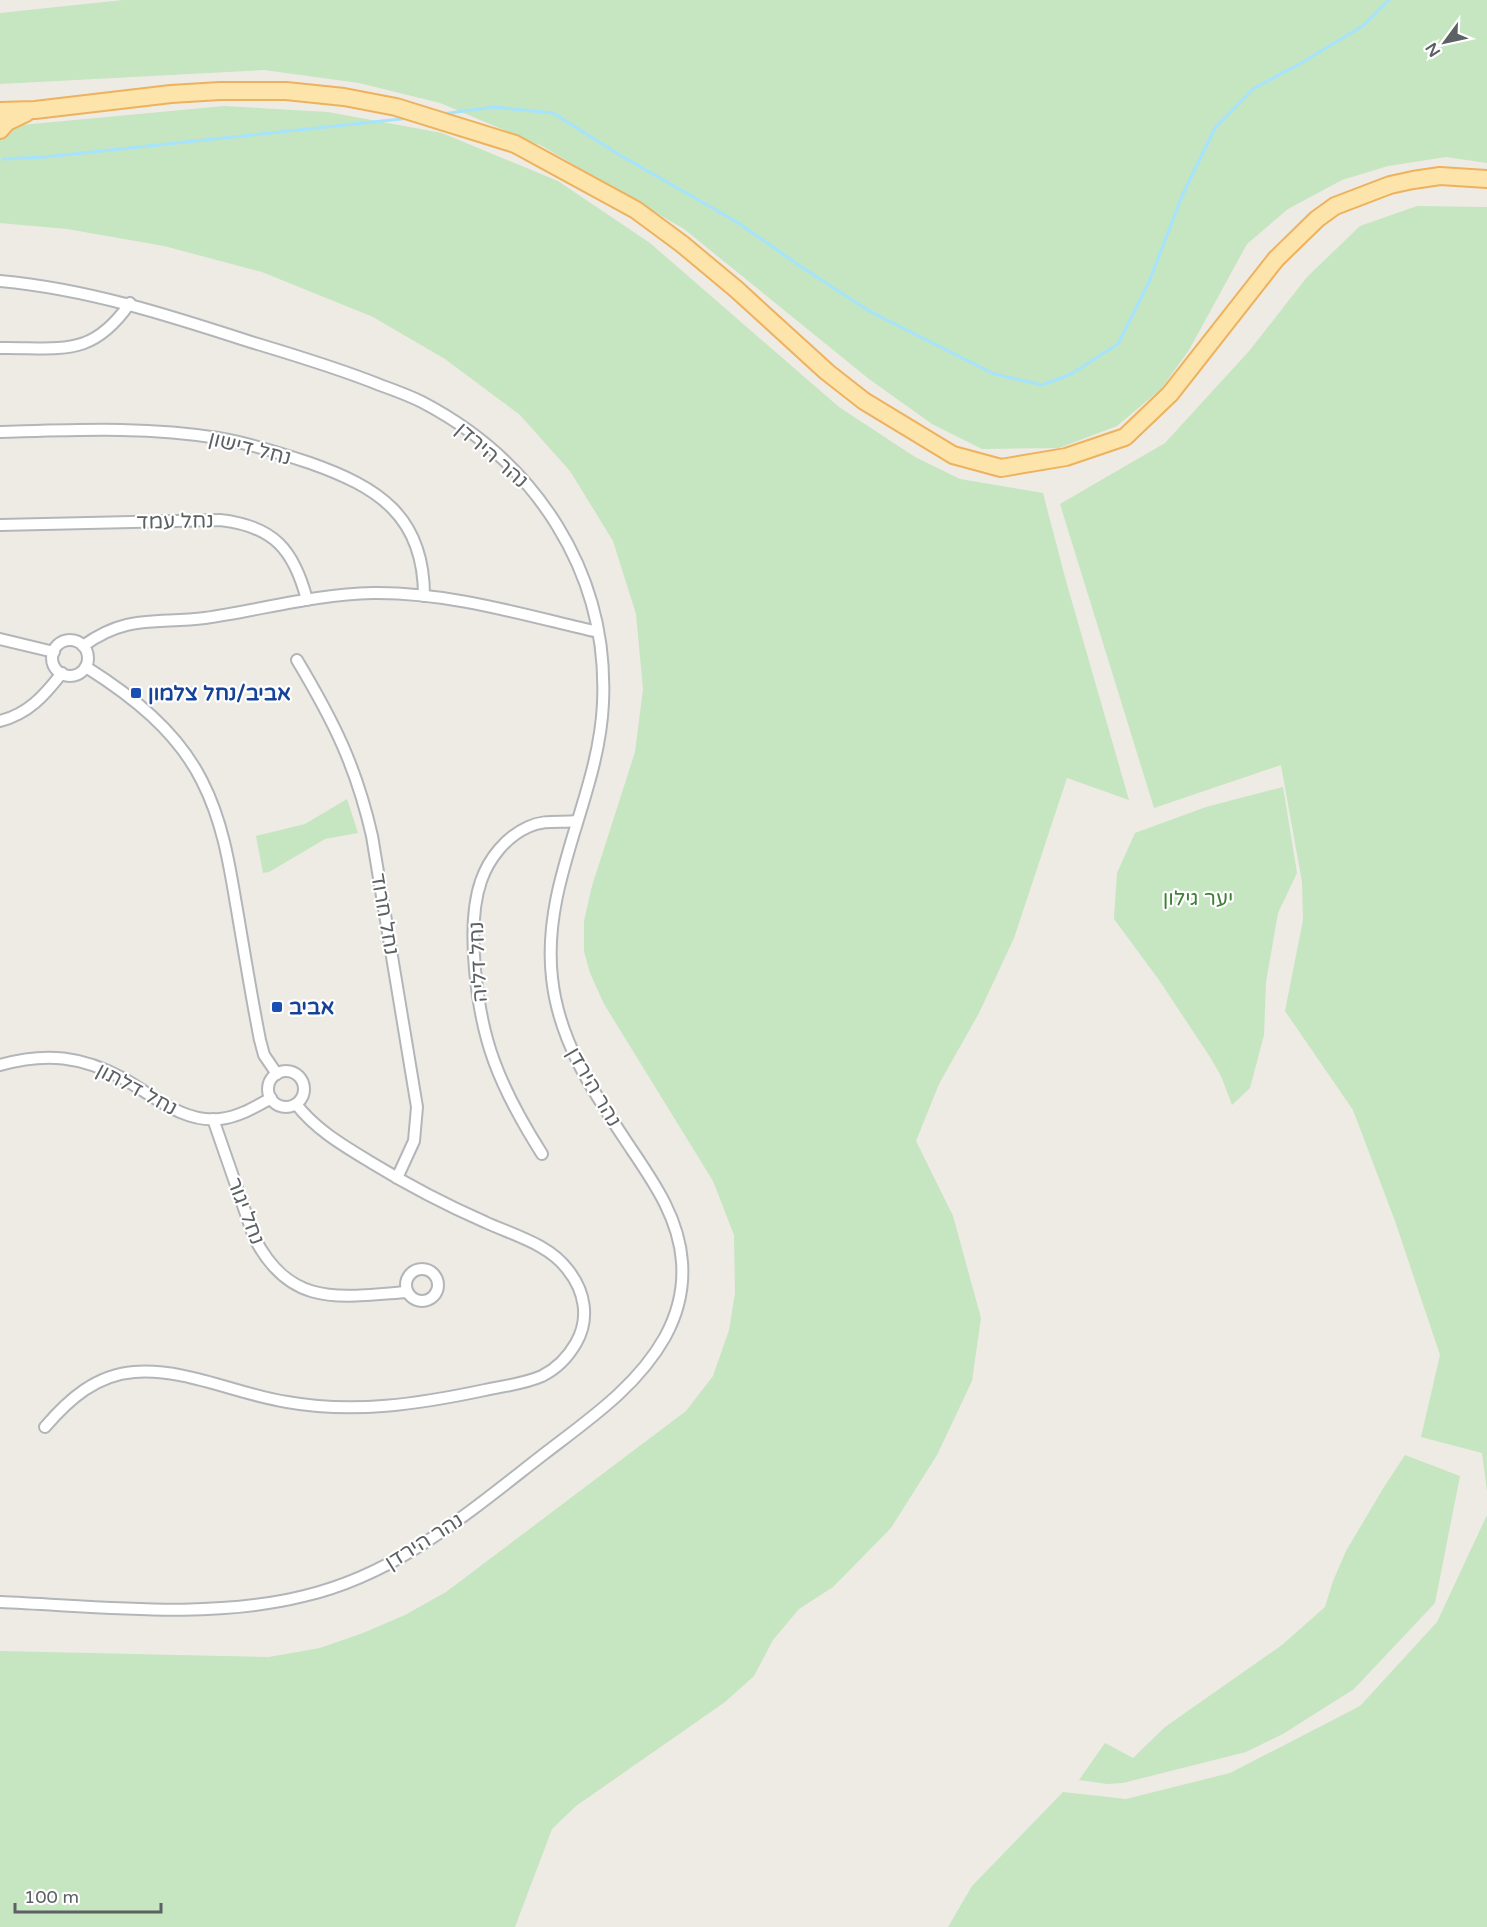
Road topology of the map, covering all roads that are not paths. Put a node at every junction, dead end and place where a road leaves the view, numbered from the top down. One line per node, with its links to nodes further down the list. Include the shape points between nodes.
1 (35, 110): 2 (main road); 3 (main road, via 7,122); 4 (main road, via 171,94 285,91 396,107 515,144 636,210 673,237 864,401 953,455 1001,468 1066,458 1125,437 1170,394 1276,259 1335,206 1390,184 1440,176)
2 (0, 111)
3 (0, 130)
4 (1487, 179)
5 (0, 280): 6 (street, נהר הירדן)
6 (130, 303): 7 (street, via 108,331 87,344); 12 (street, נהר הירדן, via 355,375 418,400 471,431 514,469 549,511 574,556 592,603)
7 (0, 348)
8 (0, 432): 10 (street, נחל דישון, via 109,430 185,434 250,445 315,465 363,485 398,514 421,557)
9 (0, 525): 11 (street, נחל עמד, via 220,520 249,525 272,536 288,553 299,572)
10 (424, 596): 11 (street, via 372,593); 12 (street)
11 (307, 600): 14 (street, via 205,618 126,624)
12 (597, 632): 20 (street, נהר הירדן, via 602,652 600,736)
13 (0, 639): 15 (street)
14 (83, 646): 15 (street, via 66,641); 17 (street, via 88,656)
15 (54, 652): 18 (street, via 54,665)
16 (297, 660): 27 (street, נחל חרוד, via 345,747 372,836 417,1107 414,1141)
17 (86, 667): 18 (street, via 75,675); 22 (street, via 141,705 164,727 202,780 226,845 260,1040 264,1055)
18 (62, 673): 19 (street, via 30,708)
19 (0, 721)
20 (577, 821): 26 (street, נחל דליה, via 539,822 510,838 490,862 477,896 474,955 486,1035 514,1108); 30 (street, נהר הירדן, via 554,913 553,986 564,1033 577,1063 660,1194 679,1241 683,1265 676,1313 650,1361 601,1410 449,1528 390,1564 351,1581 285,1600 222,1608)
21 (0, 1065): 25 (street, נחל דלתון, via 30,1058 61,1057 93,1064 177,1111)
22 (277, 1074): 23 (street, via 269,1085); 24 (street, via 290,1071 301,1079 304,1092)
23 (272, 1098): 24 (street, via 283,1106); 25 (street, נחל דלתון, via 232,1117)
24 (296, 1104): 27 (street, via 331,1138)
25 (213, 1119): 28 (street, נחל יגור, via 254,1237 281,1275 304,1289 329,1295)
26 (542, 1154)
27 (397, 1178): 29 (street, via 549,1252 567,1268 579,1285 584,1320 570,1353 558,1366 524,1382 423,1403 373,1408 307,1406 176,1375 132,1372 115,1375 80,1392)
28 (407, 1292)
29 (45, 1427)
30 (0, 1602)

